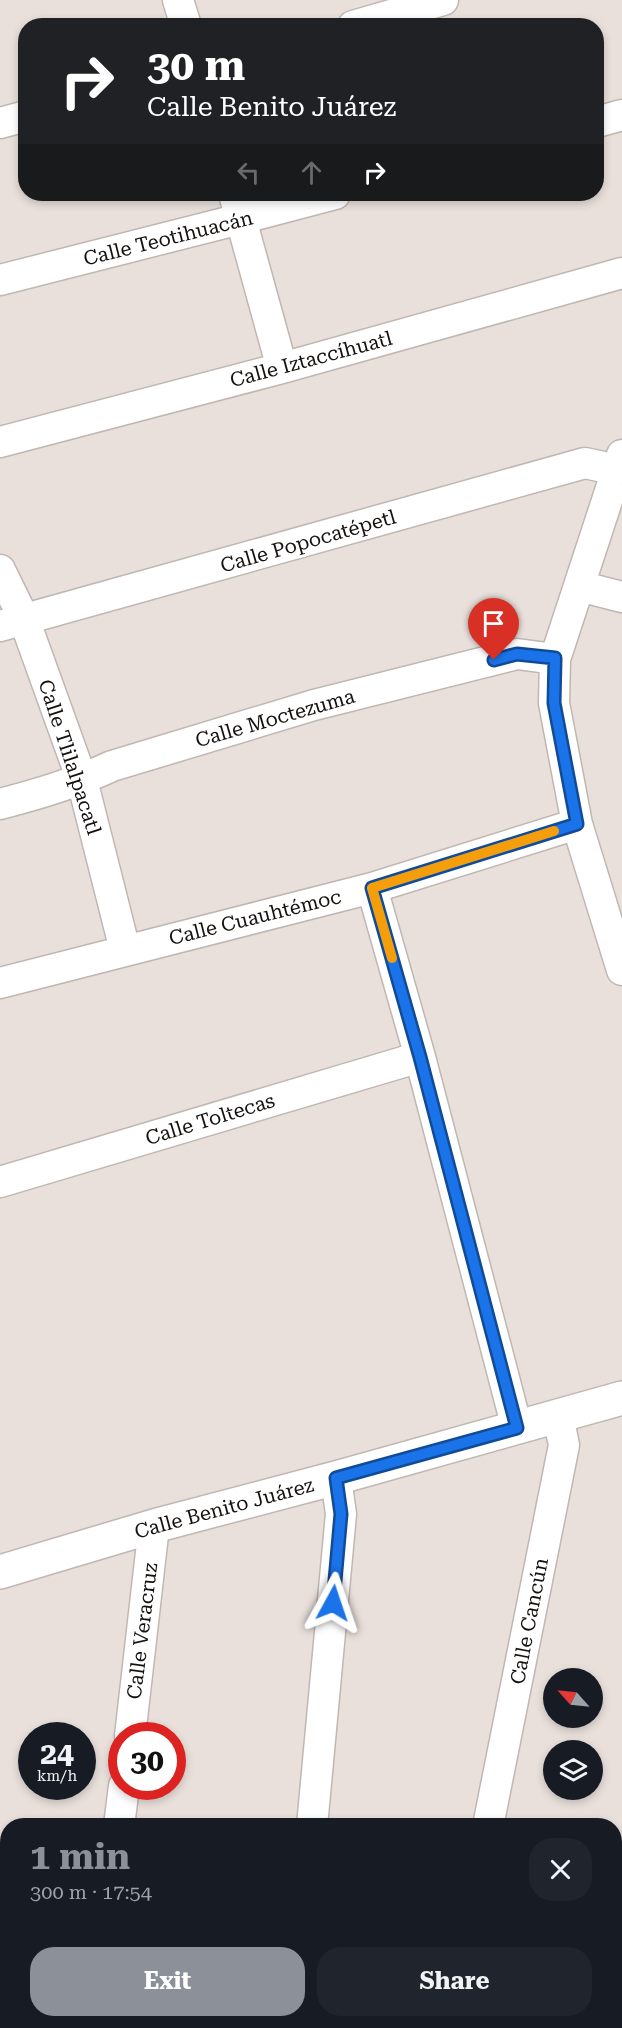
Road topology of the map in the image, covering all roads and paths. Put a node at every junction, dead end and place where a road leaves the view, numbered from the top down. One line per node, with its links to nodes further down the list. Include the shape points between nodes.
1 (178, 0): 3 (street)
2 (443, 0): 4 (street)
3 (184, 18)
4 (381, 18)
5 (622, 115): 7 (street)
6 (18, 118): 8 (street)
7 (604, 120)
8 (0, 123)
9 (278, 201): 10 (street, Calle Teotihuacán)
10 (237, 206): 12 (street, Calle Teotihuacán); 13 (street)
11 (622, 273): 13 (street, Calle Iztaccíhuatl)
12 (0, 280)
13 (282, 368): 14 (street, Calle Iztaccíhuatl)
14 (0, 442)
15 (619, 463): 17 (street); 19 (street, Calle Popocatépetl, via 585,463)
16 (0, 570): 19 (street, Calle Tlilalpacatl)
17 (579, 586): 18 (street); 20 (street)
18 (622, 597)
19 (12, 622): 21 (street, Calle Tlilalpacatl)
20 (555, 658): 21 (street, Calle Moctezuma, via 517,654 314,705 112,766); 23 (street, via 554,703)
21 (82, 780): 22 (street, Calle Moctezuma); 26 (street, Calle Tlilalpacatl)
22 (0, 804)
23 (577, 824): 24 (street, Calle Cuauhtémoc); 25 (street)
24 (372, 888): 26 (street, Calle Cuauhtémoc); 29 (street)
25 (615, 925): 27 (street)
26 (125, 950): 28 (street, Calle Cuauhtémoc)
27 (622, 970)
28 (0, 982)
29 (420, 1057): 30 (street, Calle Toltecas); 33 (street)
30 (0, 1182)
31 (622, 1398): 32 (street, Calle Benito Juárez)
32 (558, 1416): 33 (street, Calle Benito Juárez); 41 (street, Calle Cancún, via 564,1445)
33 (517, 1428): 34 (street, Calle Benito Juárez)
34 (336, 1478): 35 (street, Calle Benito Juárez); 40 (street, via 341,1514)
35 (154, 1526): 36 (street, Calle Benito Juárez); 37 (street, Calle Veracruz)
36 (0, 1572)
37 (132, 1722)
38 (122, 1800): 39 (street)
39 (120, 1818)
40 (313, 1818)
41 (490, 1818)

